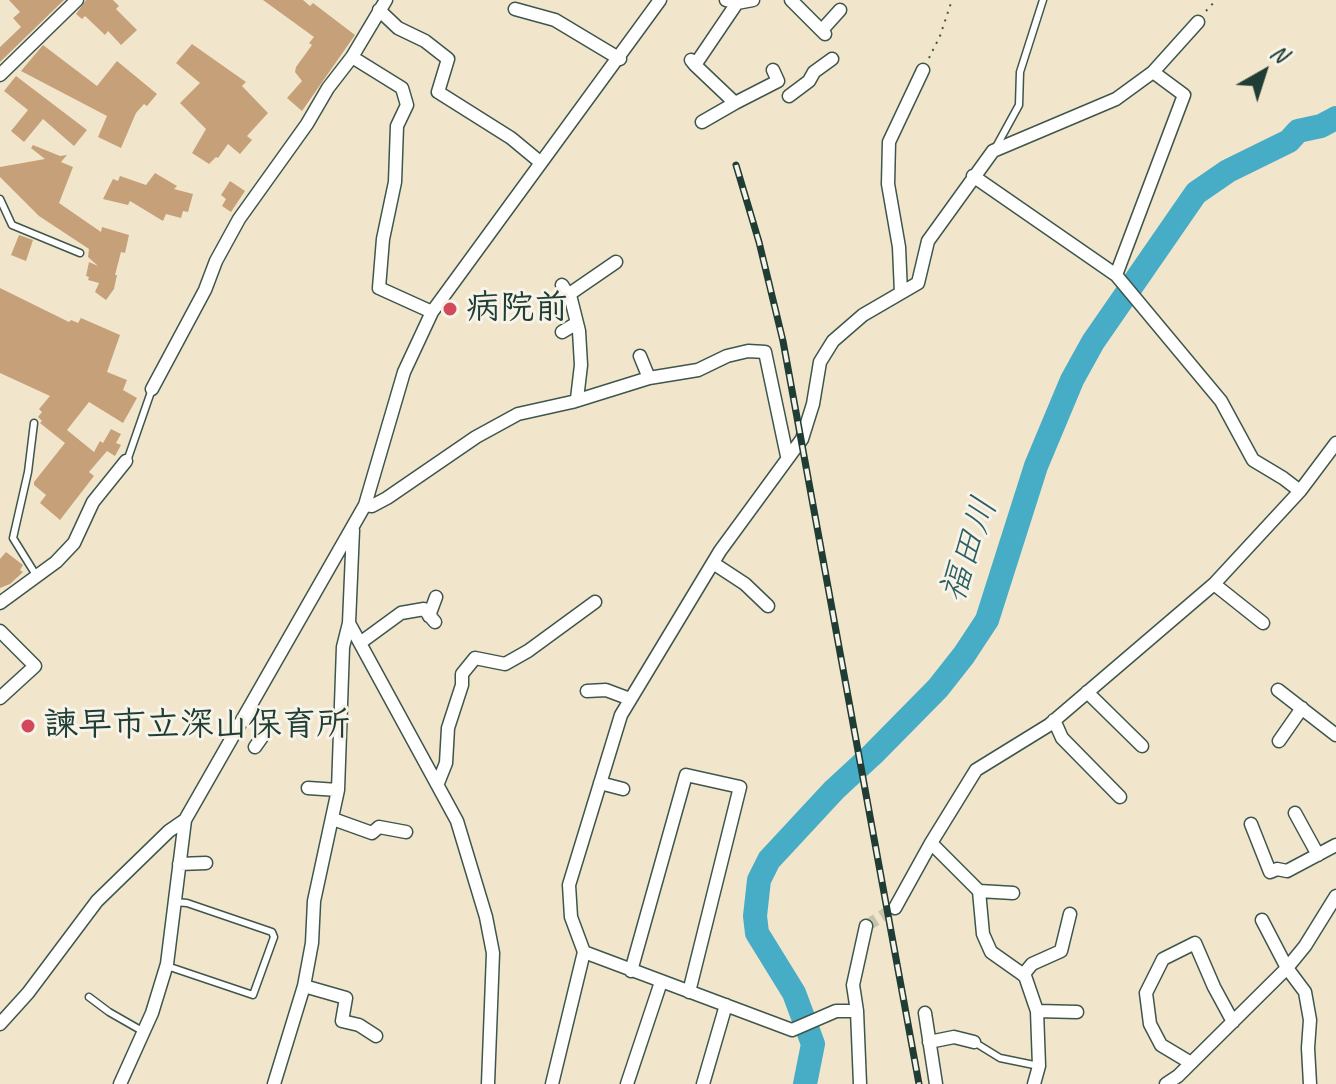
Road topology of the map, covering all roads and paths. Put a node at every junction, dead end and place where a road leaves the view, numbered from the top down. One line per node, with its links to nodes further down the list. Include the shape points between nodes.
1 (77, 0): 18 (street)
2 (660, 0): 14 (street)
3 (753, 0): 8 (street)
4 (791, 0): 11 (street, via 824,32)
5 (952, 0): 16 (path)
6 (1043, 0): 21 (lane, via 1020,72 1019,105)
7 (1216, 0): 12 (path)
8 (732, 2): 19 (street, via 692,62)
9 (382, 5): 13 (street); 22 (street, via 398,28 448,59 438,92)
10 (515, 9): 14 (street, via 555,20)
11 (840, 10)
12 (1198, 22): 17 (street)
13 (352, 57): 29 (street, via 402,88 407,105 397,126 395,182 379,288); 34 (street, via 239,219)
14 (620, 59): 22 (street)
15 (832, 59): 19 (street, via 791,98 775,76)
16 (923, 70): 28 (street, via 889,142 888,184)
17 (1153, 72): 21 (street, via 1116,99); 27 (street, via 1184,95)
18 (0, 75)
19 (735, 103): 20 (street)
20 (702, 122)
21 (993, 151): 23 (street)
22 (540, 162): 29 (street)
23 (973, 176): 27 (street); 28 (street, via 928,241 918,283)
24 (0, 199): 25 (lane, via 12,225)
25 (80, 253)
26 (616, 262): 30 (street, via 565,290)
27 (1116, 275): 40 (street, via 1221,401 1253,460)
28 (901, 293): 38 (street, via 833,341 820,362 802,439)
29 (432, 312): 41 (street, via 404,372)
30 (577, 323): 31 (street); 35 (street)
31 (562, 332)
32 (640, 356): 33 (street)
33 (649, 378): 35 (street); 38 (street, via 698,370 748,351 765,352)
34 (152, 389): 39 (lane)
35 (577, 399): 41 (street, via 503,421 387,498)
36 (34, 423): 44 (lane, via 13,538)
37 (1336, 443): 40 (street)
38 (787, 456): 43 (street)
39 (126, 461): 44 (street, via 93,502 74,543)
40 (1300, 491): 45 (street)
41 (365, 505): 42 (street)
42 (353, 527): 50 (street); 60 (street)
43 (713, 563): 49 (street); 58 (street)
44 (36, 575): 48 (street)
45 (1214, 584): 51 (street); 56 (street)
46 (436, 597): 53 (street, via 432,619 424,609 401,613)
47 (595, 602): 66 (street, via 505,664 475,658 462,674)
48 (0, 603)
49 (768, 606)
50 (349, 623): 53 (street); 70 (street, via 343,647)
51 (1263, 623)
52 (0, 631): 57 (street, via 35,666)
53 (360, 643): 66 (street)
54 (1278, 690): 59 (street)
55 (587, 691): 58 (street, via 606,690)
56 (1087, 692): 61 (street); 64 (street)
57 (0, 698)
58 (630, 699): 67 (street)
59 (1302, 708): 62 (street); 63 (street)
60 (246, 713): 65 (street, via 267,730); 74 (street)
61 (1054, 720): 71 (street, via 1062,738); 77 (street, via 976,770)
62 (1336, 735)
63 (1279, 741)
64 (1142, 746)
65 (255, 747)
66 (438, 783): 114 (street, via 457,821 493,953)
67 (600, 783): 69 (street); 90 (street, via 569,885 571,917)
68 (308, 788): 70 (street)
69 (623, 789)
70 (338, 790): 73 (street)
71 (1120, 797)
72 (1295, 813): 79 (street)
73 (333, 819): 76 (street, via 372,833 379,827); 96 (street, via 314,901)
74 (185, 820): 81 (street); 105 (street, via 97,901)
75 (1251, 824): 79 (street, via 1270,872 1287,871)
76 (406, 832)
77 (931, 843): 82 (street); 86 (street)
78 (1336, 845): 79 (street)
79 (1318, 855)
80 (206, 863): 81 (street)
81 (179, 864): 84 (street)
82 (979, 891): 83 (street); 94 (street, via 983,934 991,952)
83 (1013, 893)
84 (174, 902): 91 (street); 91 (lane, via 272,932 274,937 253,995)
85 (1334, 902): 92 (street)
86 (895, 908)
87 (1070, 914): 94 (street, via 1061,951 1032,964)
88 (1262, 920): 92 (street)
89 (866, 926): 100 (street, via 853,985)
90 (584, 952): 93 (street); 115 (street)
91 (167, 966): 106 (street)
92 (1287, 968): 104 (street); 122 (street, via 1305,992)
93 (631, 971): 95 (street); 97 (street, via 686,775 740,787)
94 (1023, 975): 101 (street)
95 (661, 982): 97 (street); 116 (street)
96 (304, 986): 107 (street, via 346,998 342,1021); 113 (street)
97 (689, 992): 99 (street)
98 (89, 997): 106 (lane)
99 (726, 1005): 100 (street, via 792,1030 836,1011); 117 (street)
100 (857, 1011): 118 (street)
101 (1037, 1011): 102 (street); 111 (street)
102 (1077, 1012)
103 (925, 1013): 108 (street)
104 (1233, 1022): 110 (street); 110 (street, via 1195,943 1163,959 1146,993 1150,1024 1161,1045)
105 (0, 1024)
106 (144, 1032): 112 (street)
107 (376, 1036)
108 (929, 1042): 109 (street, via 954,1037); 119 (street)
109 (974, 1042): 111 (lane, via 1000,1058)
110 (1191, 1063): 121 (street)
111 (1039, 1066): 120 (street)
112 (120, 1084)
113 (274, 1084)
114 (488, 1084)
115 (552, 1084)
116 (627, 1084)
117 (703, 1084)
118 (860, 1084)
119 (936, 1084)
120 (1034, 1084)
121 (1166, 1084)
122 (1310, 1084)

